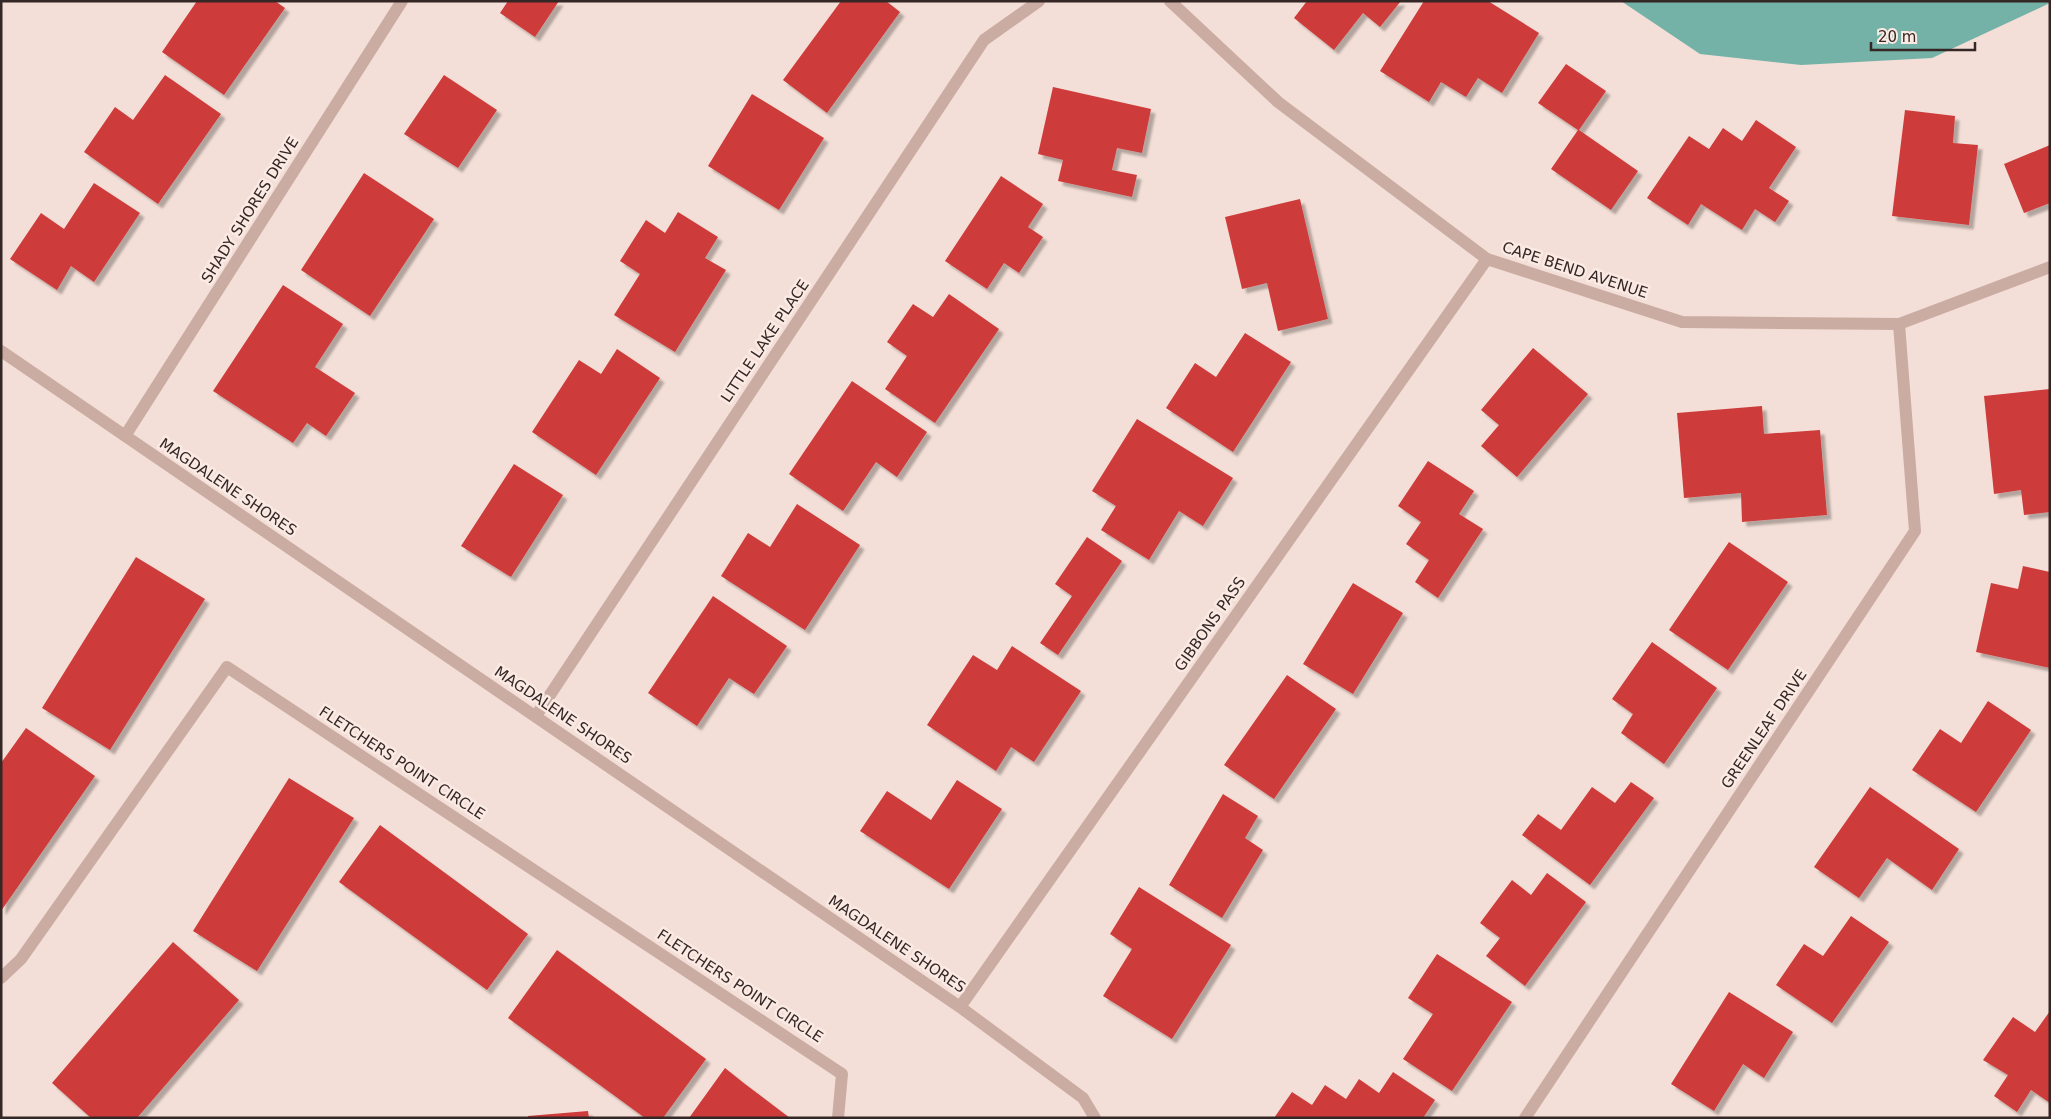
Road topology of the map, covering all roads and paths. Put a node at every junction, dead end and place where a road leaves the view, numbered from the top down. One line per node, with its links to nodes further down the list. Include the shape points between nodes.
1 (402, 1): 8 (street, SHADY SHORES DRIVE)
2 (1039, 1): 9 (street, LITTLE LAKE PLACE, via 984,40)
3 (1170, 1): 4 (street, CAPE BEND AVENUE, via 1278,102)
4 (1487, 259): 6 (street, CAPE BEND AVENUE, via 1682,322); 11 (street, GIBBONS PASS)
5 (2050, 267): 6 (street, CAPE BEND AVENUE)
6 (1899, 324): 14 (street, GREENLEAF DRIVE, via 1915,531)
7 (1, 351): 8 (street, MAGDALENE SHORES)
8 (125, 436): 9 (street, MAGDALENE SHORES)
9 (536, 716): 11 (street, MAGDALENE SHORES)
10 (1, 978): 12 (street, FLETCHERS POINT CIRCLE, via 21,959 227,667 842,1074)
11 (960, 1007): 13 (street, MAGDALENE SHORES, via 1083,1098)
12 (838, 1118)
13 (1095, 1118)
14 (1525, 1118)

